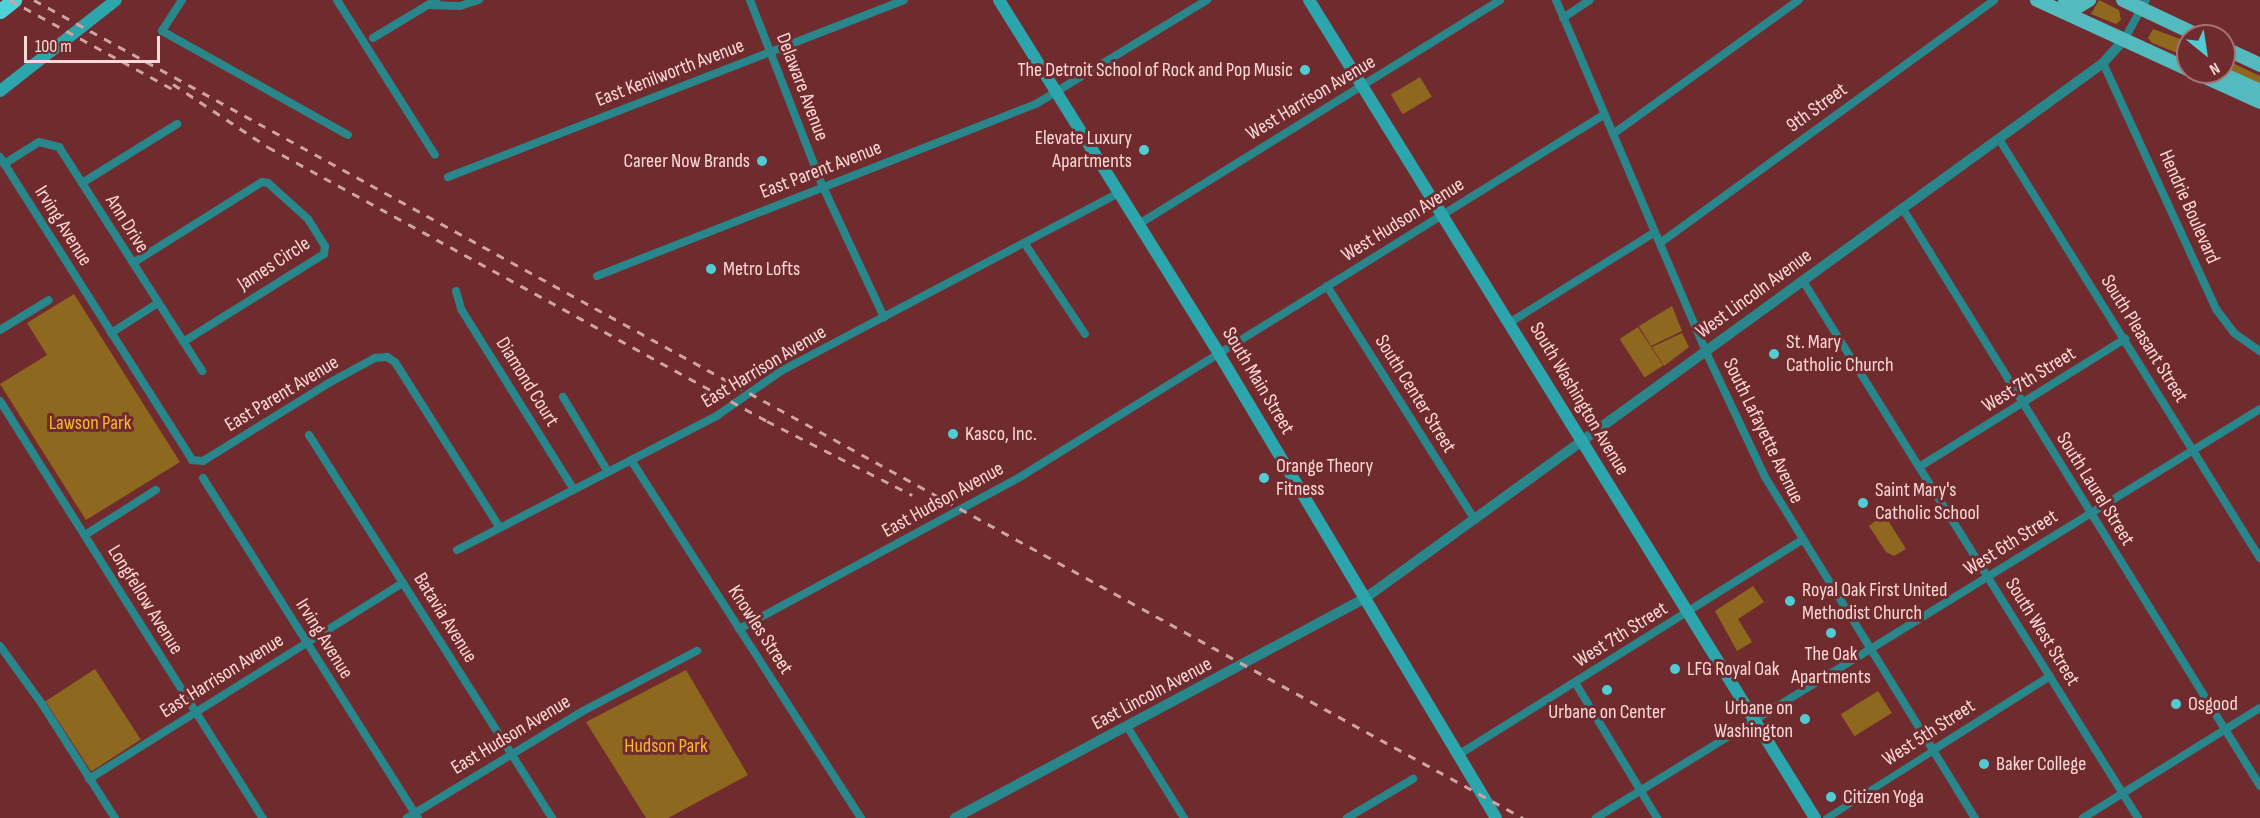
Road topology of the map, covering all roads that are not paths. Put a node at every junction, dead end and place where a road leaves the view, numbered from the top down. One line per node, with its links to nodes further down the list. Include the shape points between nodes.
1 (14, 0): 22 (highway)
2 (116, 0): 35 (main road)
3 (182, 0): 42 (street, via 162,31)
4 (337, 0): 44 (street)
5 (480, 0): 20 (street, via 460,6)
6 (750, 0): 27 (street, Delaware Avenue)
7 (904, 0): 27 (street, East Kenilworth Avenue)
8 (999, 0): 37 (main road, South Main Street)
9 (1207, 0): 37 (street, East Parent Avenue)
10 (1309, 0): 34 (main road, South Washington Avenue)
11 (1500, 0): 34 (street, West Harrison Avenue)
12 (1556, 0): 23 (street, South Lafayette Avenue)
13 (1590, 0): 23 (street)
14 (1799, 0): 41 (street)
15 (1994, 0): 54 (street, 9th Street)
16 (2037, 0): 26 (main road)
17 (2065, 0): 18 (main road, via 2079,6)
18 (2089, 0)
19 (2122, 0): 21 (main road)
20 (433, 2): 25 (street)
21 (2144, 5): 24 (main road); 26 (street, West Lincoln Avenue)
22 (0, 11)
23 (1563, 18): 39 (street, South Lafayette Avenue)
24 (2178, 24)
25 (373, 38)
26 (2124, 40): 29 (street, West Lincoln Avenue); 30 (main road)
27 (771, 52): 46 (street, East Kenilworth Avenue); 48 (street, Delaware Avenue)
28 (2236, 54): 31 (main road)
29 (2103, 63): 43 (street, West Lincoln Avenue); 70 (street, Hendrie Boulevard, via 2217,309 2234,333)
30 (2176, 63)
31 (2260, 65)
32 (2236, 80): 36 (main road)
33 (2221, 84): 38 (main road)
34 (1362, 86): 51 (main road, South Washington Avenue); 52 (street, West Harrison Avenue)
35 (0, 91)
36 (2260, 91)
37 (1057, 93): 48 (street, East Parent Avenue); 49 (main road, South Main Street)
38 (2260, 102)
39 (1605, 114): 41 (street, South Lafayette Avenue); 51 (street, West Hudson Avenue)
40 (177, 124): 47 (street)
41 (1613, 134): 53 (street, South Lafayette Avenue)
42 (348, 135)
43 (2000, 139): 50 (street, West Lincoln Avenue); 68 (street, South Pleasant Street)
44 (435, 155)
45 (2, 160): 47 (street, Ann Drive, via 34,144 50,142 58,147); 66 (street, Irving Avenue)
46 (448, 177)
47 (82, 183): 56 (street, Ann Drive)
48 (823, 187): 57 (street, East Parent Avenue); 63 (street, Delaware Avenue)
49 (1119, 192): 52 (main road, South Main Street); 55 (street, East Harrison Avenue)
50 (1903, 209): 58 (street, West Lincoln Avenue); 76 (street, South Laurel Street)
51 (1442, 215): 59 (street, West Hudson Avenue); 64 (main road, South Washington Avenue)
52 (1139, 224): 72 (main road, South Main Street)
53 (1655, 232): 54 (street, South Lafayette Avenue); 64 (street)
54 (1660, 243): 71 (street, South Lafayette Avenue)
55 (1025, 244): 63 (street, East Harrison Avenue); 67 (street)
56 (133, 263): 62 (street, Ann Drive); 69 (street, James Circle, via 264,182 304,216 319,237 326,249 323,255)
57 (597, 276)
58 (1803, 281): 71 (street, West Lincoln Avenue); 83 (street, South West Street)
59 (1327, 286): 72 (street, West Hudson Avenue); 89 (street, South Center Street)
60 (456, 291): 87 (street, Diamond Court, via 461,309)
61 (49, 300): 65 (street)
62 (158, 303): 66 (street); 69 (street, Ann Drive)
63 (884, 317): 81 (street, East Harrison Avenue, via 772,376 718,415)
64 (1509, 323): 79 (main road, South Washington Avenue)
65 (0, 330)
66 (111, 333): 82 (street, Irving Avenue)
67 (1085, 334)
68 (2125, 339): 76 (street, West 7th Street); 80 (street, South Pleasant Street)
69 (183, 342): 73 (street, Ann Drive)
70 (2260, 351)
71 (1706, 352): 79 (street, West Lincoln Avenue); 92 (street, South Lafayette Avenue, via 1765,477)
72 (1219, 354): 97 (main road, South Main Street); 99 (street, East Hudson Avenue, via 981,500)
73 (202, 371)
74 (563, 397): 84 (street)
75 (0, 400): 91 (street, Longfellow Avenue)
76 (2023, 403): 83 (street, West 7th Street); 88 (street, South Laurel Street)
77 (2260, 409): 80 (street, West 6th Street)
78 (309, 435): 96 (street, Batavia Avenue)
79 (1582, 441): 89 (street, West Lincoln Avenue); 98 (main road, South Washington Avenue)
80 (2193, 450): 88 (street, West 6th Street); 94 (street, South Pleasant Street)
81 (631, 460): 84 (street, East Harrison Avenue); 99 (street, Knowles Street)
82 (195, 462): 90 (street, East Parent Avenue, via 343,375 378,357 387,357 395,362)
83 (1919, 467): 95 (street, South West Street)
84 (608, 472): 87 (street, East Harrison Avenue)
85 (203, 478): 100 (street, Irving Avenue)
86 (156, 490): 91 (street)
87 (574, 490): 90 (street, East Harrison Avenue)
88 (2091, 513): 95 (street, West 6th Street); 110 (street, South Laurel Street)
89 (1475, 519): 97 (street, West Lincoln Avenue)
90 (500, 528): 93 (street, East Harrison Avenue)
91 (85, 535): 107 (street, Longfellow Avenue)
92 (1801, 541): 98 (street, West 7th Street); 102 (street, South Lafayette Avenue)
93 (457, 550)
94 (2260, 558)
95 (1988, 577): 102 (street, West 6th Street); 104 (street, South West Street)
96 (403, 583): 100 (street, East Harrison Avenue); 112 (street, Batavia Avenue)
97 (1364, 599): 109 (street, East Lincoln Avenue); 113 (main road, South Main Street)
98 (1688, 612): 105 (street, West 7th Street); 108 (main road, South Washington Avenue)
99 (739, 629): 123 (street, Knowles Street)
100 (307, 642): 107 (street, East Harrison Avenue); 119 (street, Irving Avenue)
101 (0, 646): 114 (street)
102 (1870, 650): 108 (street, West 6th Street); 111 (street, South Lafayette Avenue)
103 (697, 651): 112 (street, East Hudson Avenue)
104 (2050, 676): 111 (street, West 5th Street); 118 (street, South West Street)
105 (1576, 684): 113 (street, West 7th Street); 117 (street)
106 (2260, 708): 110 (street)
107 (196, 712): 114 (street, East Harrison Avenue); 121 (street, Longfellow Avenue)
108 (1756, 720): 117 (street, West 6th Street); 130 (main road, South Washington Avenue)
109 (1128, 728): 124 (street, East Lincoln Avenue); 125 (street)
110 (2224, 730): 116 (street, South Laurel Street); 118 (street)
111 (1933, 750): 131 (street, West 5th Street); 132 (street, South Lafayette Avenue)
112 (511, 753): 119 (street, East Hudson Avenue); 122 (street, Batavia Avenue)
113 (1458, 755): 127 (main road, South Main Street)
114 (89, 779): 120 (street)
115 (1413, 779): 126 (street)
116 (2260, 786)
117 (1641, 791): 128 (street, West 6th Street); 129 (street)
118 (2123, 794): 133 (street); 134 (street, South West Street)
119 (413, 816)
120 (115, 818)
121 (263, 818)
122 (552, 818)
123 (861, 818)
124 (955, 818)
125 (1184, 818)
126 (1347, 818)
127 (1496, 818)
128 (1596, 818)
129 (1657, 818)
130 (1815, 818)
131 (1826, 818)
132 (1975, 818)
133 (2083, 818)
134 (2138, 818)

